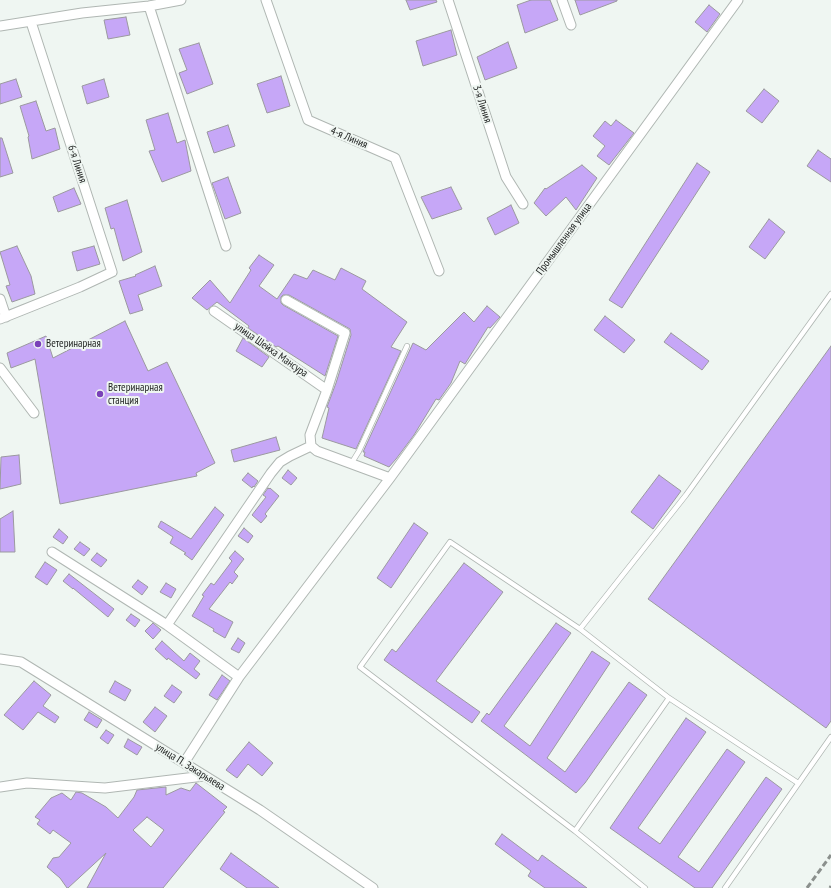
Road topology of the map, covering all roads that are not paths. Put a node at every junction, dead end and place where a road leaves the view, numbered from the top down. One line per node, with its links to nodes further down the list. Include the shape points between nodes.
1 (181, 0): 6 (street)
2 (266, 0): 12 (street, 4-я Линия, via 308,120 395,158)
3 (448, 0): 10 (street, 3-я Линия, via 506,177)
4 (562, 0): 8 (street)
5 (738, 0): 24 (street, Промышленная улица)
6 (149, 6): 7 (street, via 82,13); 11 (street)
7 (31, 22): 9 (street); 17 (street, 6-я Линия, via 112,272)
8 (571, 25)
9 (0, 26)
10 (523, 204)
11 (226, 246)
12 (439, 272)
13 (831, 294): 27 (lane, via 686,495)
14 (0, 299): 17 (street)
15 (286, 300): 20 (street, via 345,333)
16 (214, 310): 20 (street, улица Шейха Мансура)
17 (3, 318)
18 (407, 346): 23 (lane)
19 (0, 368): 21 (street)
20 (327, 390): 22 (street, via 310,435)
21 (34, 413)
22 (311, 446): 23 (street, via 317,451); 26 (street, via 280,462 271,473)
23 (351, 464): 24 (street)
24 (390, 478): 29 (street, Промышленная улица)
25 (52, 552): 26 (street)
26 (167, 625): 29 (street)
27 (580, 629): 30 (lane); 36 (lane, via 450,542 360,667)
28 (0, 659): 32 (street, улица П. Закарьяева, via 21,662)
29 (239, 677): 32 (street, Промышленная улица)
30 (669, 698): 34 (lane); 36 (lane)
31 (831, 738): 34 (lane)
32 (184, 763): 33 (street, улица П. Закарьяева)
33 (204, 776): 35 (street, via 105,788 27,782); 37 (street, улица П. Закарьяева, via 260,810)
34 (798, 783): 39 (lane)
35 (0, 787)
36 (575, 831): 38 (lane)
37 (374, 888)
38 (645, 888)
39 (724, 888)

